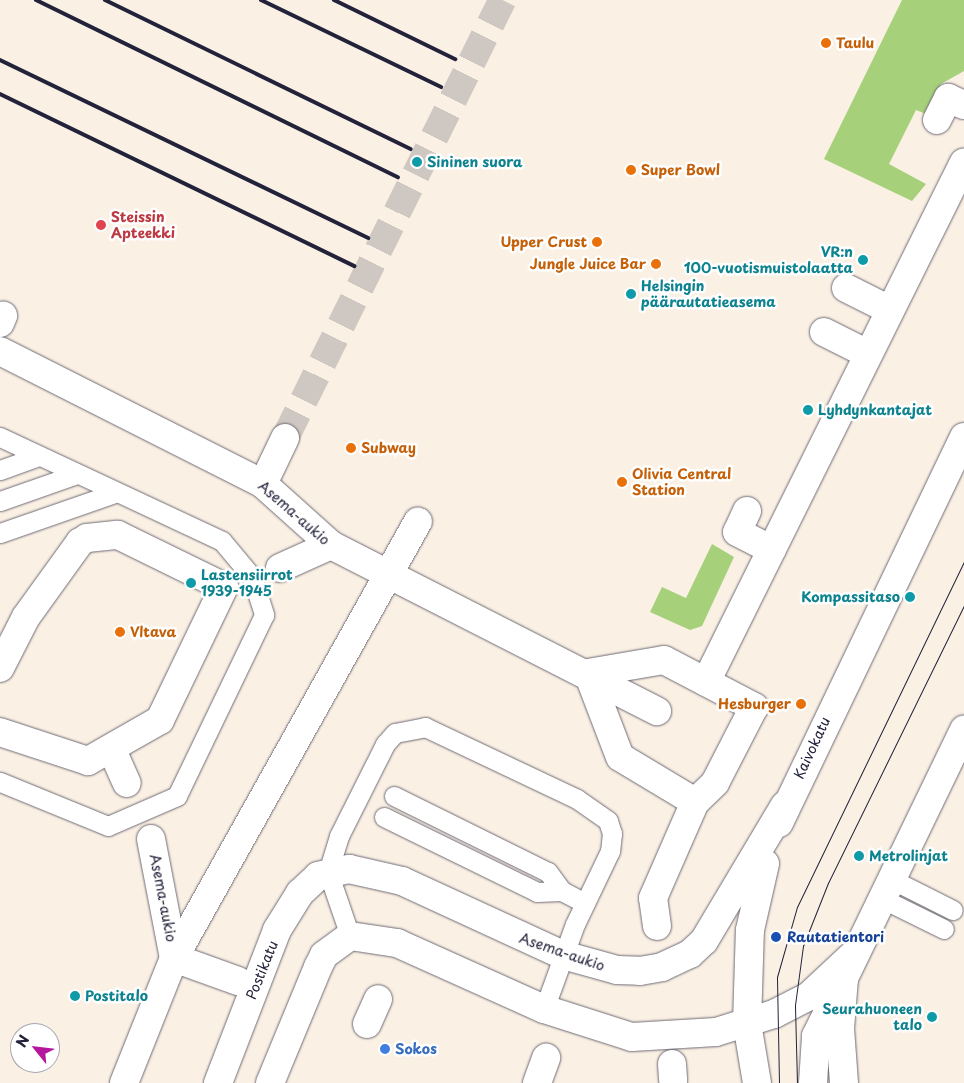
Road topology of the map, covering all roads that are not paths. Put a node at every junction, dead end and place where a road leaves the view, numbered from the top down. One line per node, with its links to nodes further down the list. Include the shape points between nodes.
1 (964, 105): 2 (street, via 948,98)
2 (937, 120)
3 (964, 162): 5 (street)
4 (846, 288): 5 (street)
5 (890, 310): 8 (street)
6 (824, 332): 8 (street)
7 (0, 351): 15 (street, Asema-aukio)
8 (868, 354): 22 (street)
9 (0, 437): 12 (lane)
10 (964, 437): 37 (street, Kaivokatu)
11 (285, 438): 15 (street)
12 (39, 456): 13 (lane); 14 (lane)
13 (0, 470)
14 (77, 474): 16 (lane); 17 (lane)
15 (263, 484): 21 (street, Asema-aukio)
16 (116, 493): 20 (lane); 33 (lane, via 234,551 252,577 264,616 177,796 108,826)
17 (0, 501)
18 (418, 522): 24 (street)
19 (733, 526): 22 (street)
20 (0, 533)
21 (331, 545): 23 (street); 24 (street, Asema-aukio)
22 (772, 550): 27 (street)
23 (280, 568)
24 (392, 575): 26 (street, Asema-aukio); 50 (street)
25 (0, 668): 32 (street, via 26,617 80,542 118,535 160,561 224,587 159,699 160,720)
26 (588, 673): 27 (street, via 664,660); 28 (street, Asema-aukio); 36 (street, via 620,757)
27 (706, 682): 36 (street, via 758,709 715,783)
28 (657, 711)
29 (131, 714): 32 (street)
30 (964, 730): 41 (street)
31 (0, 732): 32 (street, via 88,761)
32 (112, 750): 34 (street)
33 (0, 782)
34 (127, 783)
35 (394, 796): 42 (lane, via 548,872)
36 (695, 802): 45 (street, via 653,898)
37 (785, 805): 49 (street, Asema-aukio, via 715,927 690,954 662,967 640,971 617,970); 54 (street, Kaivokatu, via 754,899)
38 (384, 817): 42 (lane, via 537,892)
39 (151, 839): 50 (street, Asema-aukio)
40 (328, 872): 43 (lane, via 342,827 385,744 395,733 425,727 577,799 608,821 610,851); 47 (lane); 49 (street, Asema-aukio, via 350,869 402,881); 56 (street, Postikatu, via 300,893 277,930)
41 (886, 889): 44 (lane); 46 (lane); 48 (street)
42 (562, 892): 43 (lane)
43 (585, 903): 49 (lane)
44 (953, 910)
45 (657, 926)
46 (944, 929)
47 (350, 936): 53 (street, via 397,943); 57 (street, via 324,955)
48 (855, 953): 51 (street); 54 (street, via 810,996)
49 (563, 955): 53 (lane)
50 (174, 958): 52 (street); 55 (street)
51 (844, 978): 59 (street, via 816,1036); 60 (street, via 840,1029)
52 (238, 981)
53 (544, 1009): 54 (street, via 632,1037 716,1032)
54 (747, 1023): 58 (street, Kaivokatu)
55 (124, 1083)
56 (218, 1083)
57 (270, 1083)
58 (757, 1083)
59 (813, 1083)
60 (844, 1083)

